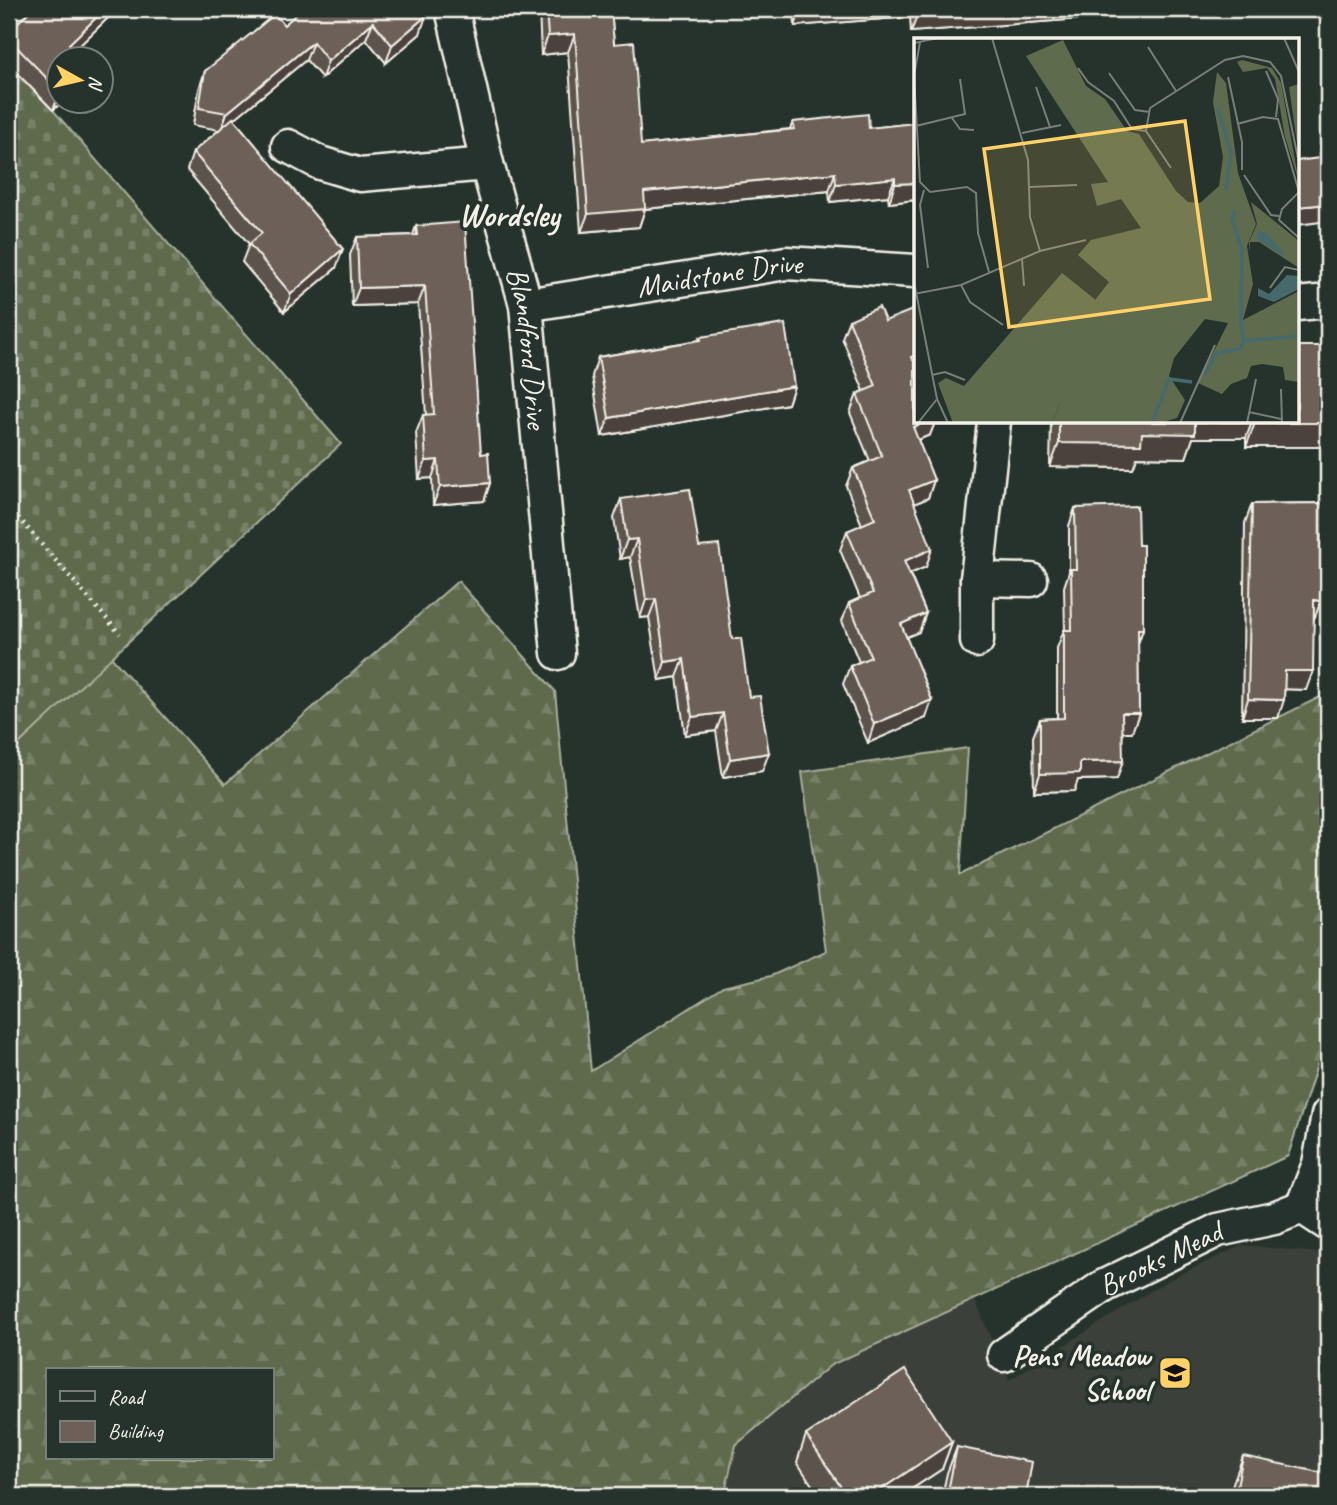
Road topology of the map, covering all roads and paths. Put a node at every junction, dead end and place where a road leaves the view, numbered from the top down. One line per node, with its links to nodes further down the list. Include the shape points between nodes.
1 (452, 9): 3 (street, Blandford Drive)
2 (288, 146): 3 (street, via 360,188)
3 (487, 164): 7 (street, Blandford Drive)
4 (914, 271): 7 (street, Maidstone Drive, via 786,263)
5 (1328, 301): 6 (street)
6 (1298, 304)
7 (526, 305): 14 (street, Blandford Drive)
8 (994, 424): 10 (street)
9 (9, 507): 12 (path)
10 (977, 579): 11 (street); 13 (street)
11 (1031, 580)
12 (120, 634)
13 (977, 641)
14 (558, 653)
15 (1328, 1115): 16 (street)
16 (1315, 1215): 17 (street, Brooks Mead, via 1218,1230 1104,1286)
17 (1004, 1355)

